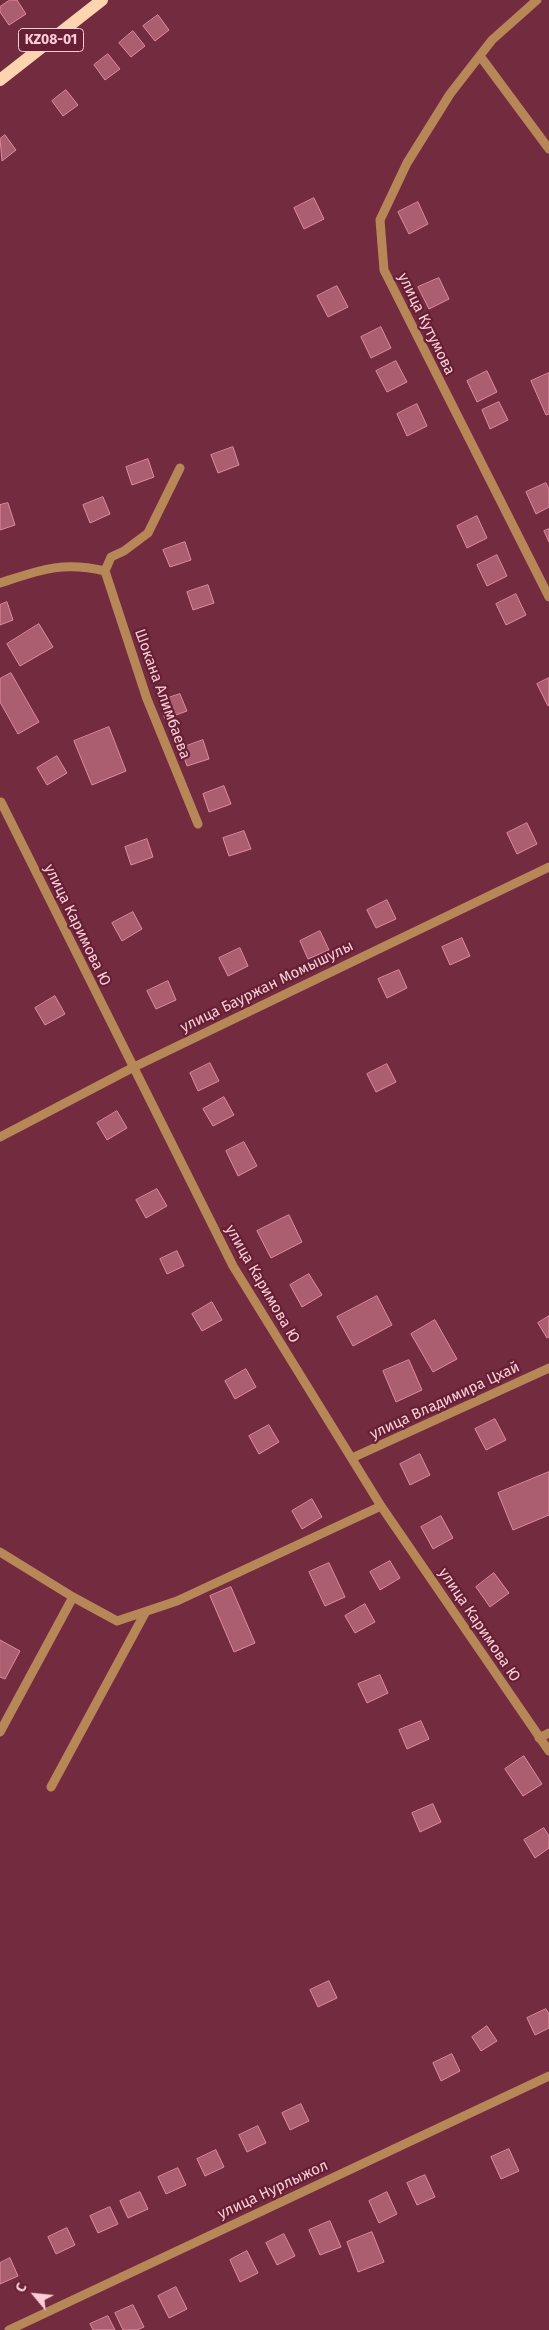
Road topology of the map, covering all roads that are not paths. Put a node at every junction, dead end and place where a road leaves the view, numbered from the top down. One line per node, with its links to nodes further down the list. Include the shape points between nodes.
1 (102, 0): 4 (main road, KZ08-01)
2 (537, 0): 3 (street, улица Кутумова, via 492,40)
3 (480, 56): 5 (street); 9 (street, улица Кутумова, via 450,94 407,162 380,220 384,270)
4 (0, 80)
5 (549, 149)
6 (180, 468): 7 (street, via 148,533 111,557)
7 (105, 571): 8 (street, via 84,566 52,566); 11 (street, Шокана Алимбаева, via 147,699)
8 (0, 583)
9 (549, 598)
10 (0, 801): 13 (street, улица Каримова Ю)
11 (198, 824)
12 (549, 867): 13 (street, улица Бауржан Момышулы)
13 (132, 1068): 14 (street, улица Бауржан Момышулы); 16 (street, улица Каримова Ю, via 233,1266)
14 (0, 1137)
15 (549, 1368): 16 (street, улица Владимира Цхай)
16 (352, 1458): 17 (street, улица Каримова Ю)
17 (382, 1506): 20 (street); 23 (street, улица Каримова Ю)
18 (0, 1552): 19 (street)
19 (73, 1597): 20 (street, via 117,1621); 21 (street)
20 (145, 1613): 25 (street)
21 (0, 1732)
22 (549, 1733): 23 (street)
23 (539, 1738): 24 (street, улица Каримова Ю)
24 (549, 1751)
25 (50, 1786)
26 (549, 2076): 27 (street, улица Нурлыжол)
27 (9, 2330)

